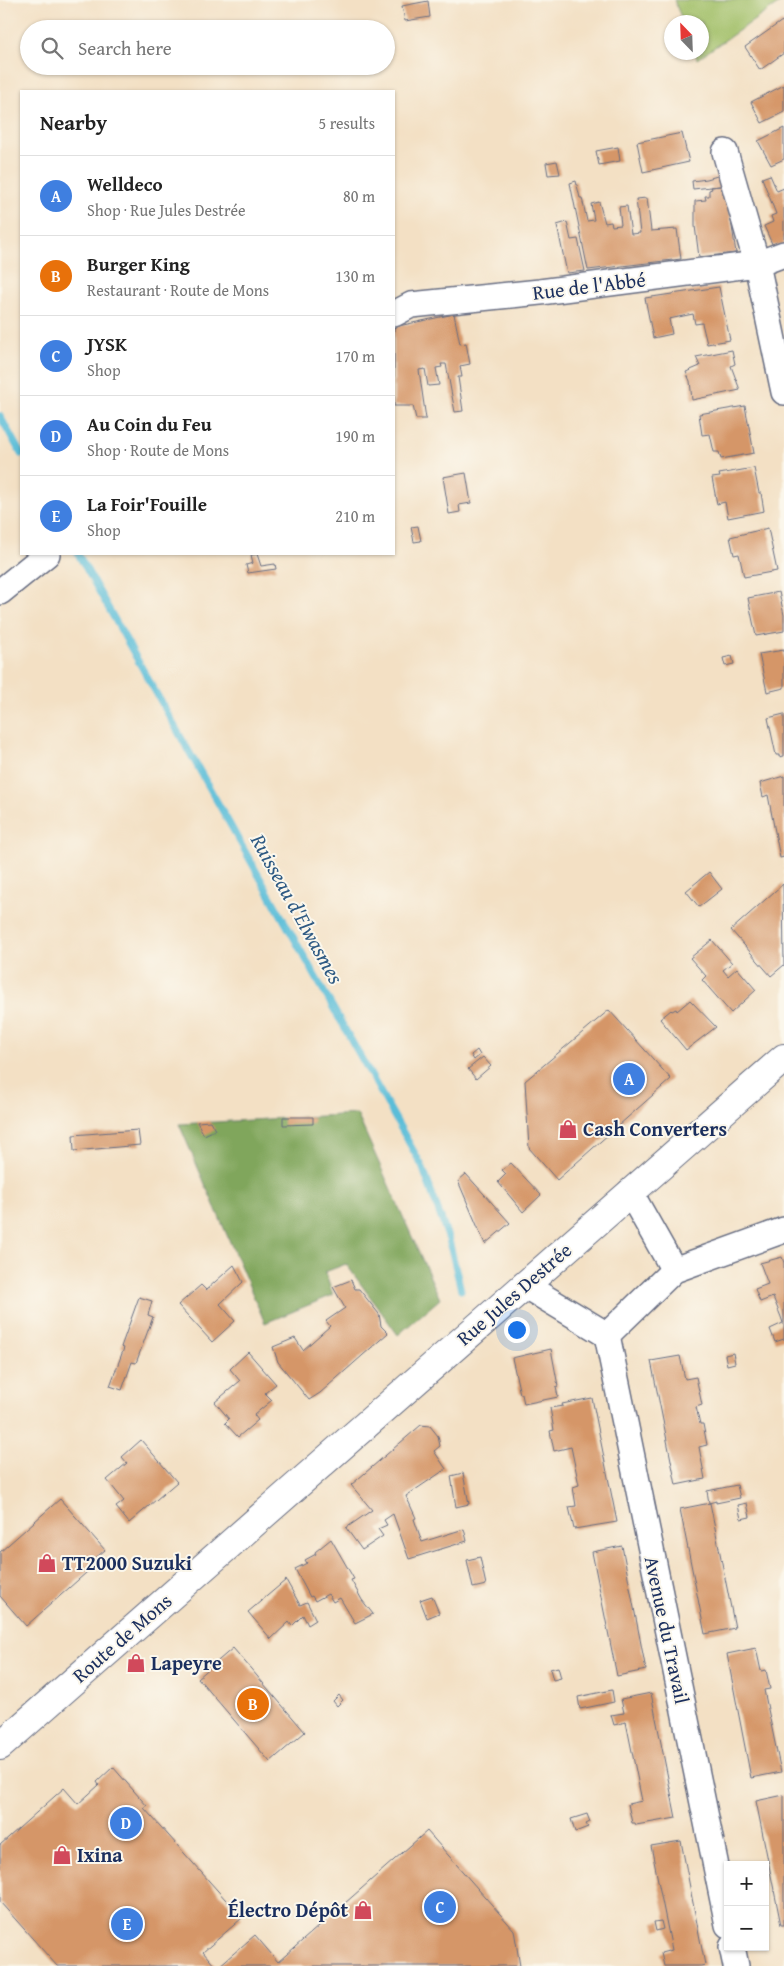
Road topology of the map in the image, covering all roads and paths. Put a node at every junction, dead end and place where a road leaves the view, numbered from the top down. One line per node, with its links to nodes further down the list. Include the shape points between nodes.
1 (725, 152): 3 (street)
2 (784, 254): 3 (street, Rue de l'Abbé)
3 (757, 264): 4 (street, Rue de l'Abbé, via 411,305); 5 (street)
4 (395, 313)
5 (784, 392)
6 (46, 555): 7 (street)
7 (0, 592)
8 (784, 1058): 9 (main road, Rue Jules Destrée)
9 (630, 1192): 11 (street); 12 (main road, Rue Jules Destrée)
10 (784, 1230): 11 (street)
11 (674, 1270): 13 (street)
12 (524, 1285): 13 (street); 14 (main road, Rue Jules Destrée)
13 (607, 1335): 16 (street, Avenue du Travail)
14 (244, 1531): 15 (main road, Route de Mons)
15 (0, 1746)
16 (724, 1906)
17 (733, 1951): 18 (street)
18 (736, 1966)

